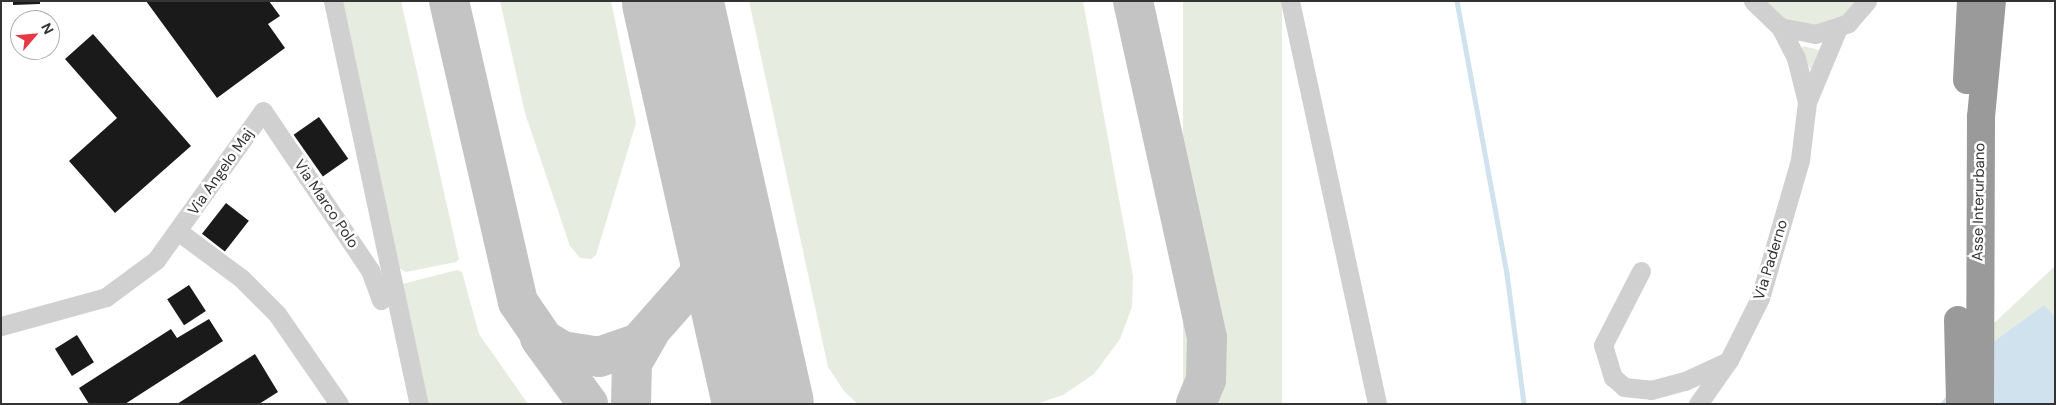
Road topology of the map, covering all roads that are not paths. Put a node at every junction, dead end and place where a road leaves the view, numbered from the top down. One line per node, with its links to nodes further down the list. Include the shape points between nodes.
1 (333, 1): 18 (street)
2 (1290, 1): 19 (street)
3 (1736, 1): 7 (street, Via Paderno)
4 (1867, 1): 9 (street, Via Paderno)
5 (1971, 1): 21 (highway, Asse Interurbano, via 1958,243)
6 (1992, 1): 22 (highway, Asse Interurbano, via 1980,117)
7 (1755, 4): 8 (street, Via Paderno)
8 (1780, 27): 9 (street, Via Paderno, via 1803,34); 10 (street, Via Paderno, via 1796,58)
9 (1838, 28): 10 (street, Via Paderno)
10 (1807, 102): 16 (street, Via Paderno, via 1800,160 1772,262 1760,298)
11 (263, 111): 12 (street, Via Angelo Maj); 14 (street, Via Marco Polo, via 370,270)
12 (179, 232): 15 (street, Via Angelo Maj, via 156,260 106,297); 17 (street, Via Angelo Maj, via 241,278 277,314)
13 (1641, 271): 16 (street, via 1603,345 1613,377 1624,387 1651,390 1685,381)
14 (380, 300)
15 (1, 326)
16 (1729, 360): 20 (street, Via Paderno)
17 (339, 404)
18 (419, 404)
19 (1377, 404)
20 (1698, 404)
21 (1960, 404)
22 (1980, 404)

